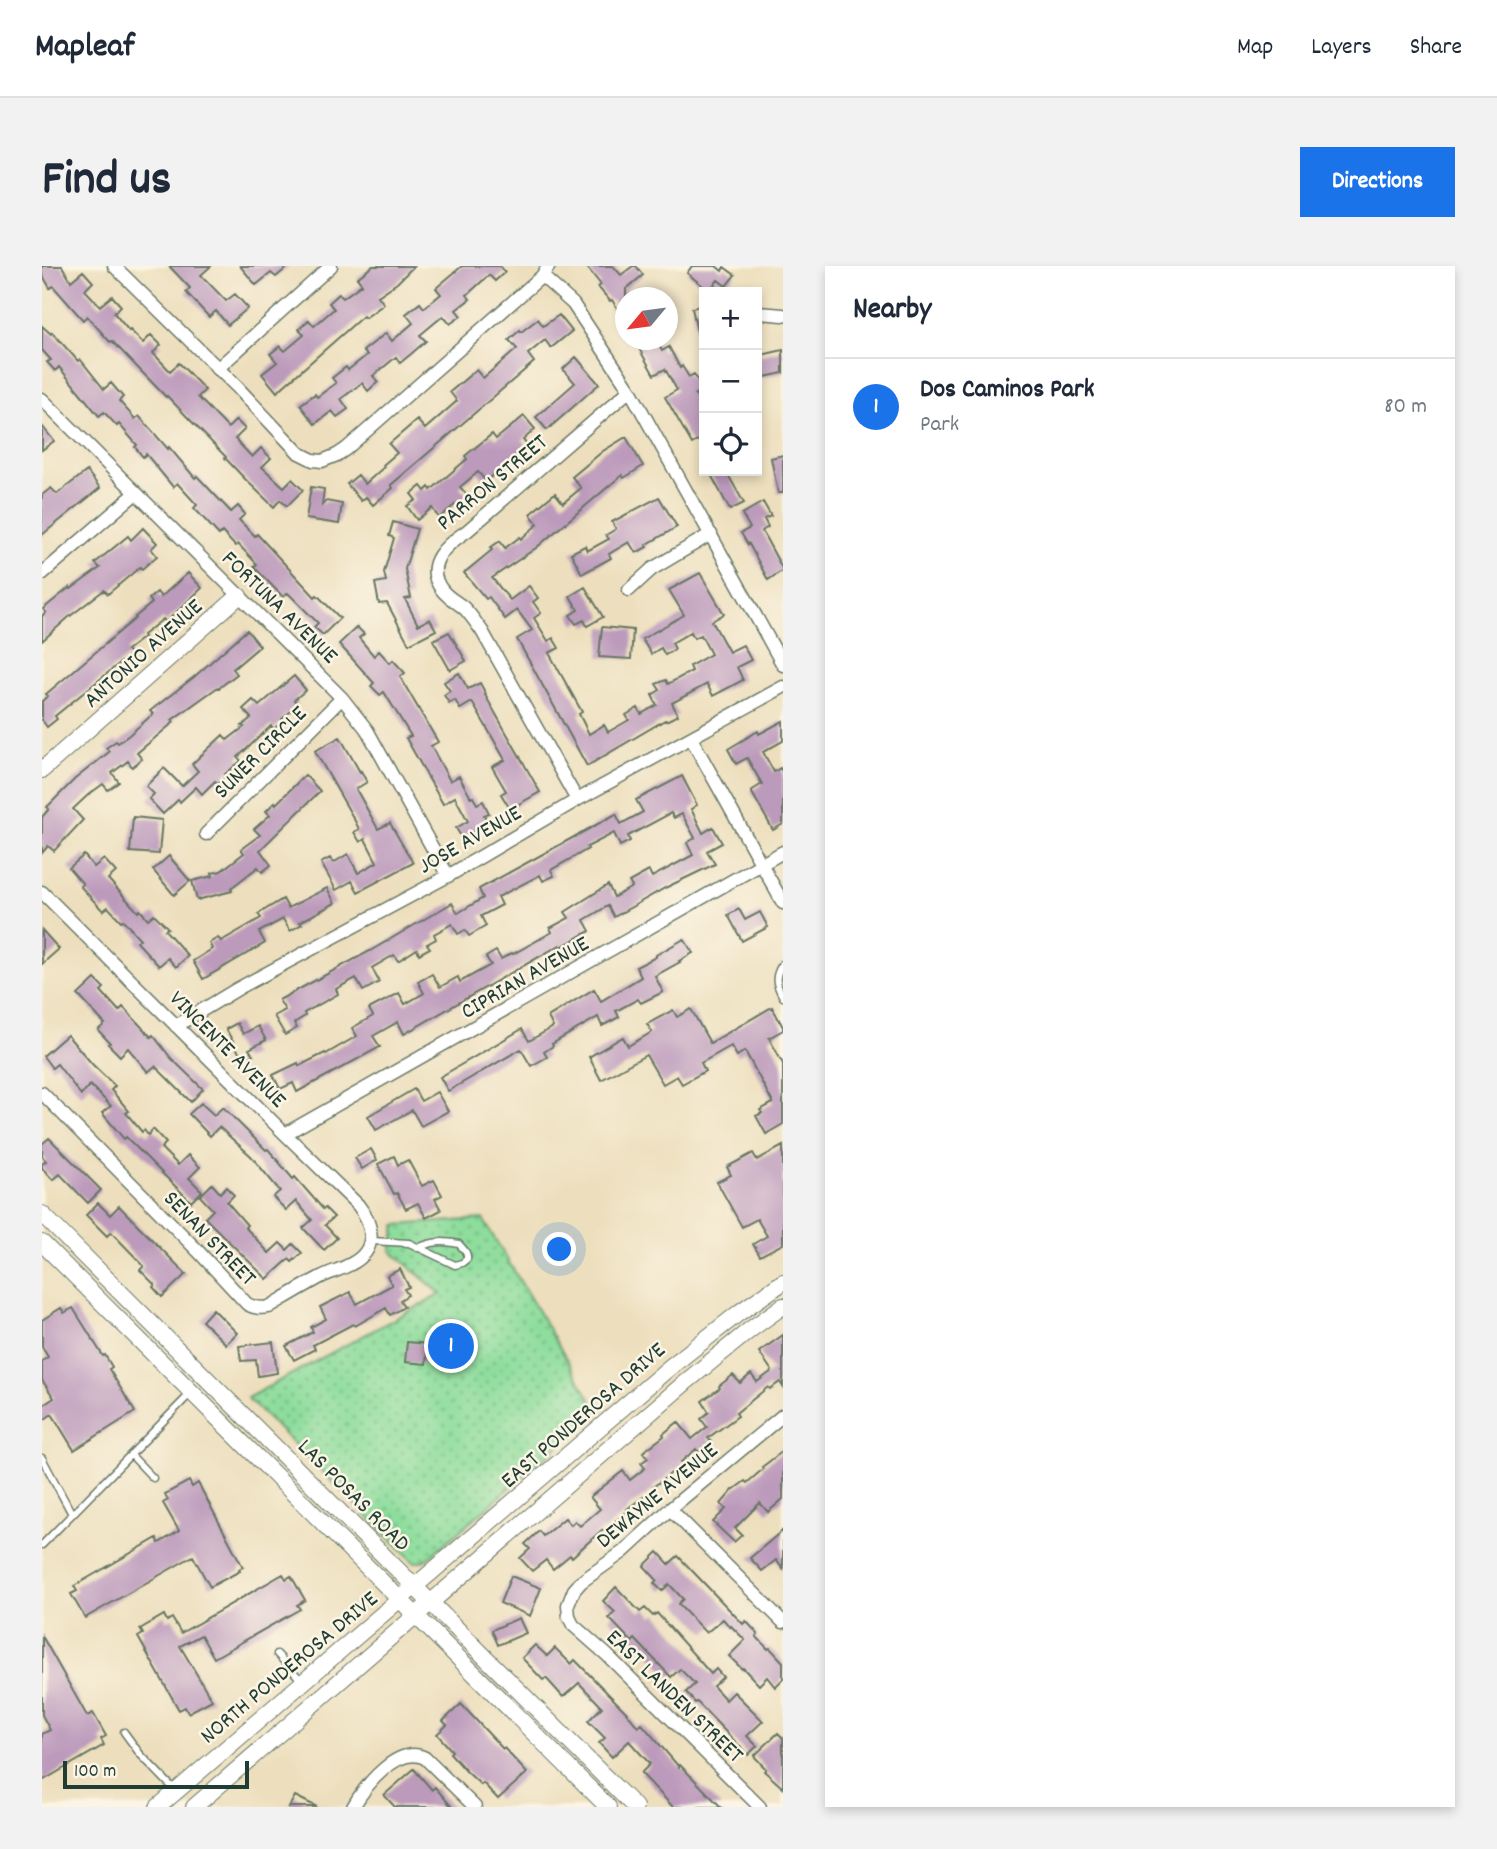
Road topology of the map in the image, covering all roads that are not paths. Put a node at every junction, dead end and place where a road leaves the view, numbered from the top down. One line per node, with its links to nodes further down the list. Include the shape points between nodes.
1 (114, 266): 6 (street)
2 (331, 266): 6 (street)
3 (546, 271): 6 (street, via 346,449 322,461 299,453); 7 (street)
4 (762, 313): 5 (street)
5 (783, 314)
6 (217, 369)
7 (630, 390): 10 (street); 19 (street, PARRON STREET, via 446,546 436,564 440,587 482,631)
8 (42, 400): 9 (street, FORTUNA AVENUE)
9 (136, 493): 11 (street); 13 (street, FORTUNA AVENUE)
10 (711, 534): 12 (street, via 652,569); 14 (street)
11 (42, 574)
12 (629, 590)
13 (239, 596): 16 (street, FORTUNA AVENUE); 18 (main road, ANTONIO AVENUE)
14 (783, 665)
15 (783, 687): 17 (street, JOSE AVENUE)
16 (342, 698): 20 (street, SUNER CIRCLE); 23 (street, FORTUNA AVENUE, via 367,730)
17 (691, 738): 19 (street, JOSE AVENUE); 22 (street)
18 (42, 770)
19 (577, 800): 23 (street, JOSE AVENUE)
20 (206, 834)
21 (783, 852): 22 (street, CIPRIAN AVENUE)
22 (761, 864): 25 (street); 30 (street, CIPRIAN AVENUE)
23 (448, 876): 28 (street, JOSE AVENUE)
24 (42, 892): 28 (street, VINCENTE AVENUE)
25 (783, 903)
26 (783, 963): 27 (lane, via 775,975)
27 (783, 997)
28 (176, 1026): 30 (street, VINCENTE AVENUE)
29 (42, 1093): 34 (street, SENAN STREET, via 253,1308 269,1307 352,1264)
30 (285, 1134): 34 (street, VINCENTE AVENUE, via 364,1213)
31 (42, 1214): 33 (main road, LAS POSAS ROAD)
32 (42, 1225): 33 (main road)
33 (62, 1234): 43 (main road, LAS POSAS ROAD)
34 (371, 1241): 36 (lane)
35 (42, 1243): 39 (main road, LAS POSAS ROAD)
36 (418, 1248): 36 (lane, via 454,1265 467,1259 459,1244 443,1241)
37 (783, 1282): 48 (main road, EAST PONDEROSA DRIVE, via 670,1367)
38 (783, 1306): 50 (main road, EAST PONDEROSA DRIVE, via 687,1381)
39 (192, 1392): 41 (lane); 43 (main road, via 203,1387 273,1457); 49 (main road, LAS POSAS ROAD)
40 (783, 1415): 45 (street, DEWAYNE AVENUE)
41 (131, 1455): 44 (lane); 46 (lane)
42 (42, 1458): 46 (lane)
43 (294, 1465): 48 (main road, LAS POSAS ROAD)
44 (153, 1478)
45 (670, 1509): 51 (street, DEWAYNE AVENUE, via 581,1582); 52 (street)
46 (72, 1514): 47 (lane)
47 (42, 1545)
48 (415, 1586): 49 (main road, NORTH PONDEROSA DRIVE); 50 (main road, LAS POSAS ROAD)
49 (400, 1600): 53 (main road, LAS POSAS ROAD); 55 (main road, NORTH PONDEROSA DRIVE)
50 (432, 1603): 53 (main road, NORTH PONDEROSA DRIVE); 63 (main road, LAS POSAS ROAD)
51 (568, 1611): 64 (street, EAST LANDEN STREET, via 573,1625)
52 (780, 1613)
53 (417, 1616): 59 (main road, NORTH PONDEROSA DRIVE); 62 (main road, LAS POSAS ROAD)
54 (277, 1654): 55 (lane)
55 (303, 1682): 57 (main road, NORTH PONDEROSA DRIVE)
56 (124, 1732): 57 (lane)
57 (176, 1791): 58 (main road, NORTH PONDEROSA DRIVE)
58 (158, 1807)
59 (194, 1807)
60 (353, 1807): 61 (street, via 396,1759 415,1754 425,1758)
61 (474, 1807)
62 (608, 1807)
63 (635, 1807)
64 (760, 1807)

